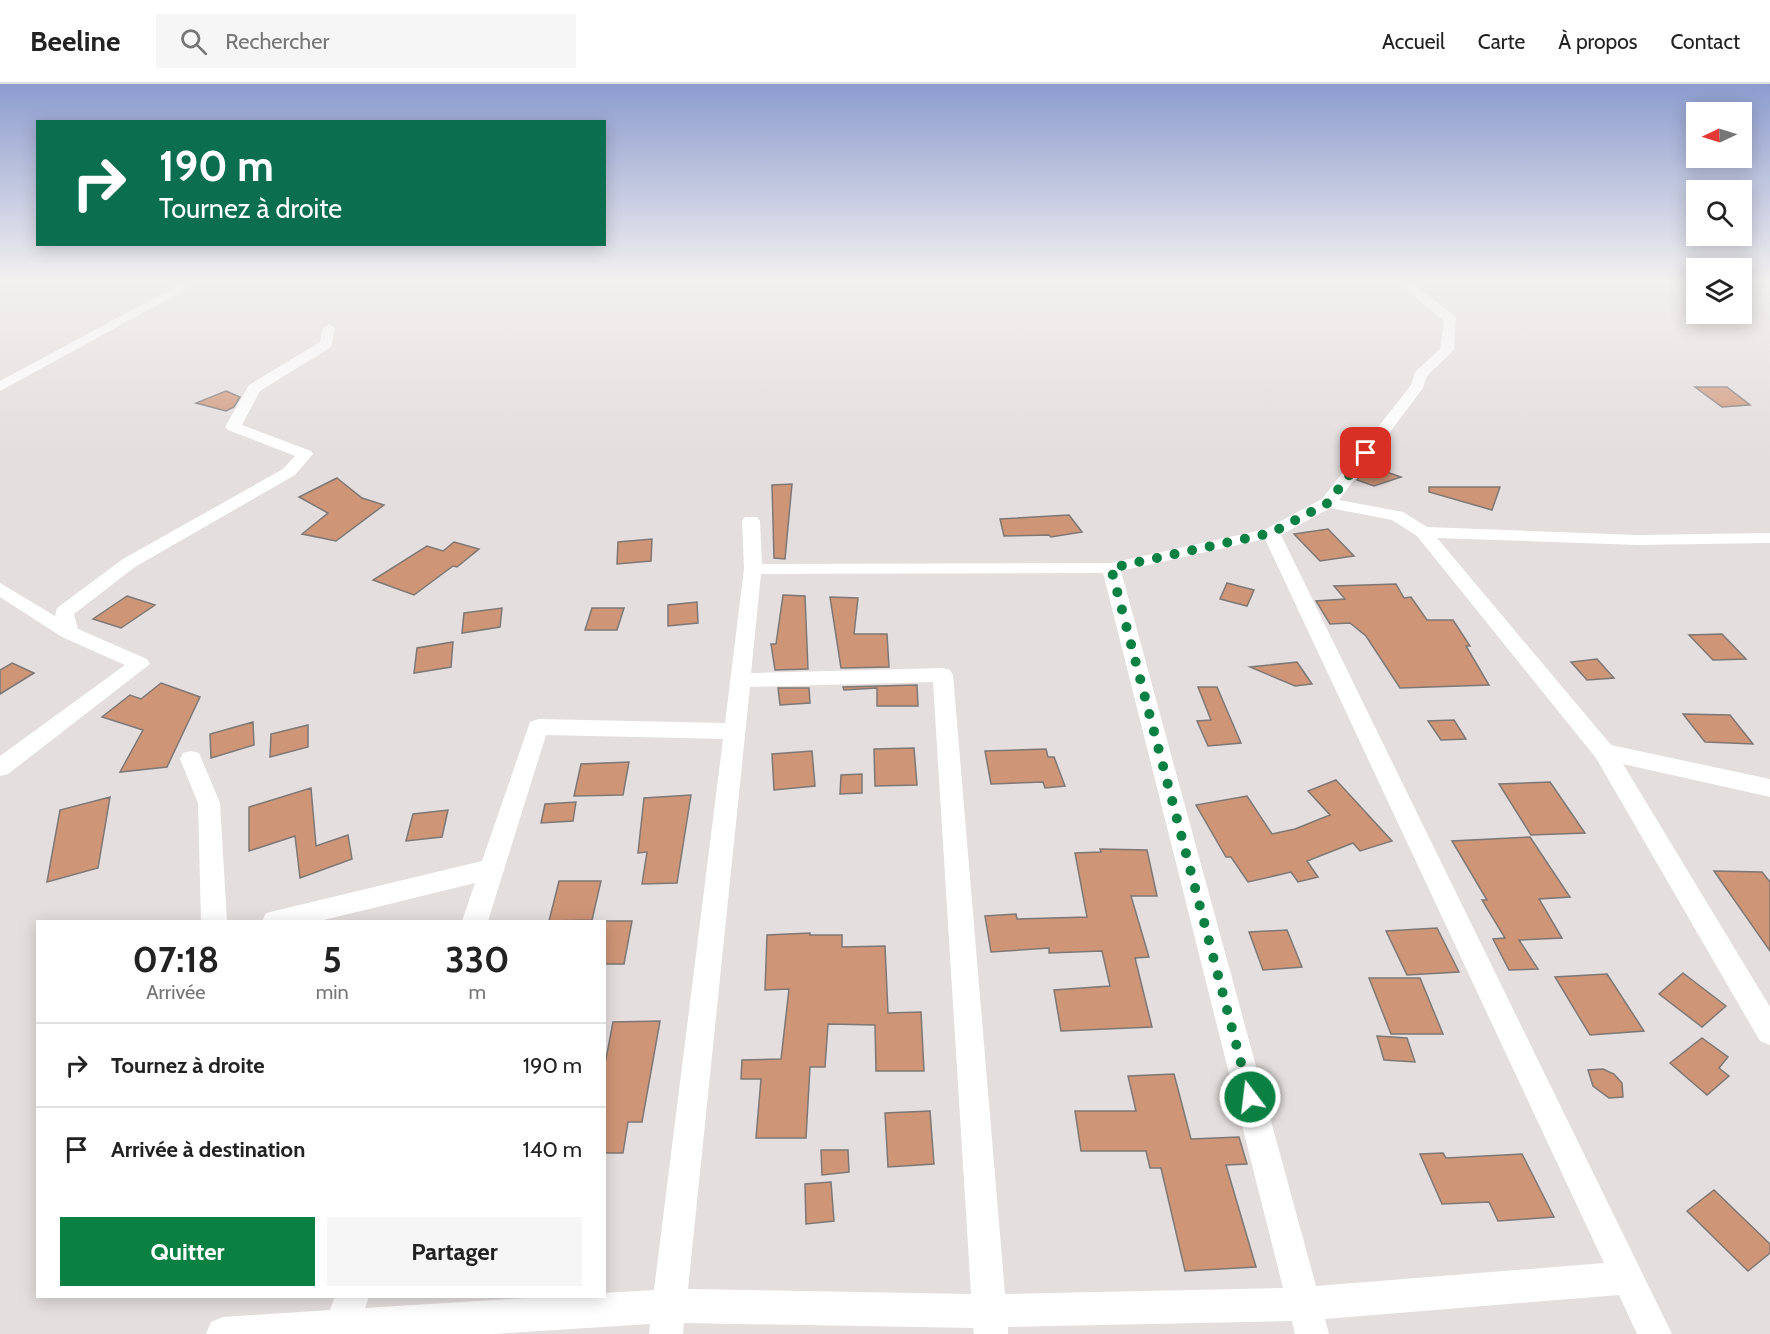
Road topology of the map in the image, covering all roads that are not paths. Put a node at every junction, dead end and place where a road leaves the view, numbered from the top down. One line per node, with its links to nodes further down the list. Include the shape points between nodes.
1 (90, 338): 4 (street)
2 (327, 338): 13 (street, via 326,344 254,388 232,428 305,454 289,472 129,563 73,604 64,612)
3 (1449, 338): 5 (street, via 1447,350 1420,375 1418,385)
4 (0, 387)
5 (1328, 503): 7 (street, via 1397,516); 8 (street)
6 (751, 521): 11 (street)
7 (1423, 532): 9 (street, via 1638,540); 16 (street)
8 (1271, 533): 10 (street); 25 (street)
9 (1770, 538)
10 (1111, 568): 11 (street); 27 (street)
11 (753, 569): 14 (street)
12 (0, 589): 13 (street)
13 (69, 633): 18 (street, via 140,664)
14 (740, 680): 15 (street); 29 (street, via 943,675)
15 (734, 731): 20 (street, via 538,727); 28 (street)
16 (1604, 752): 19 (street); 24 (street)
17 (191, 759): 21 (street, via 209,803)
18 (0, 768)
19 (1770, 788)
20 (492, 869): 22 (street); 23 (street)
21 (214, 920)
22 (278, 920)
23 (475, 920)
24 (1770, 1032)
25 (1626, 1278): 27 (street); 31 (street)
26 (344, 1319): 28 (street); 30 (street)
27 (1308, 1319): 29 (street)
28 (668, 1320): 29 (street)
29 (990, 1323)
30 (223, 1334)
31 (1655, 1334)

